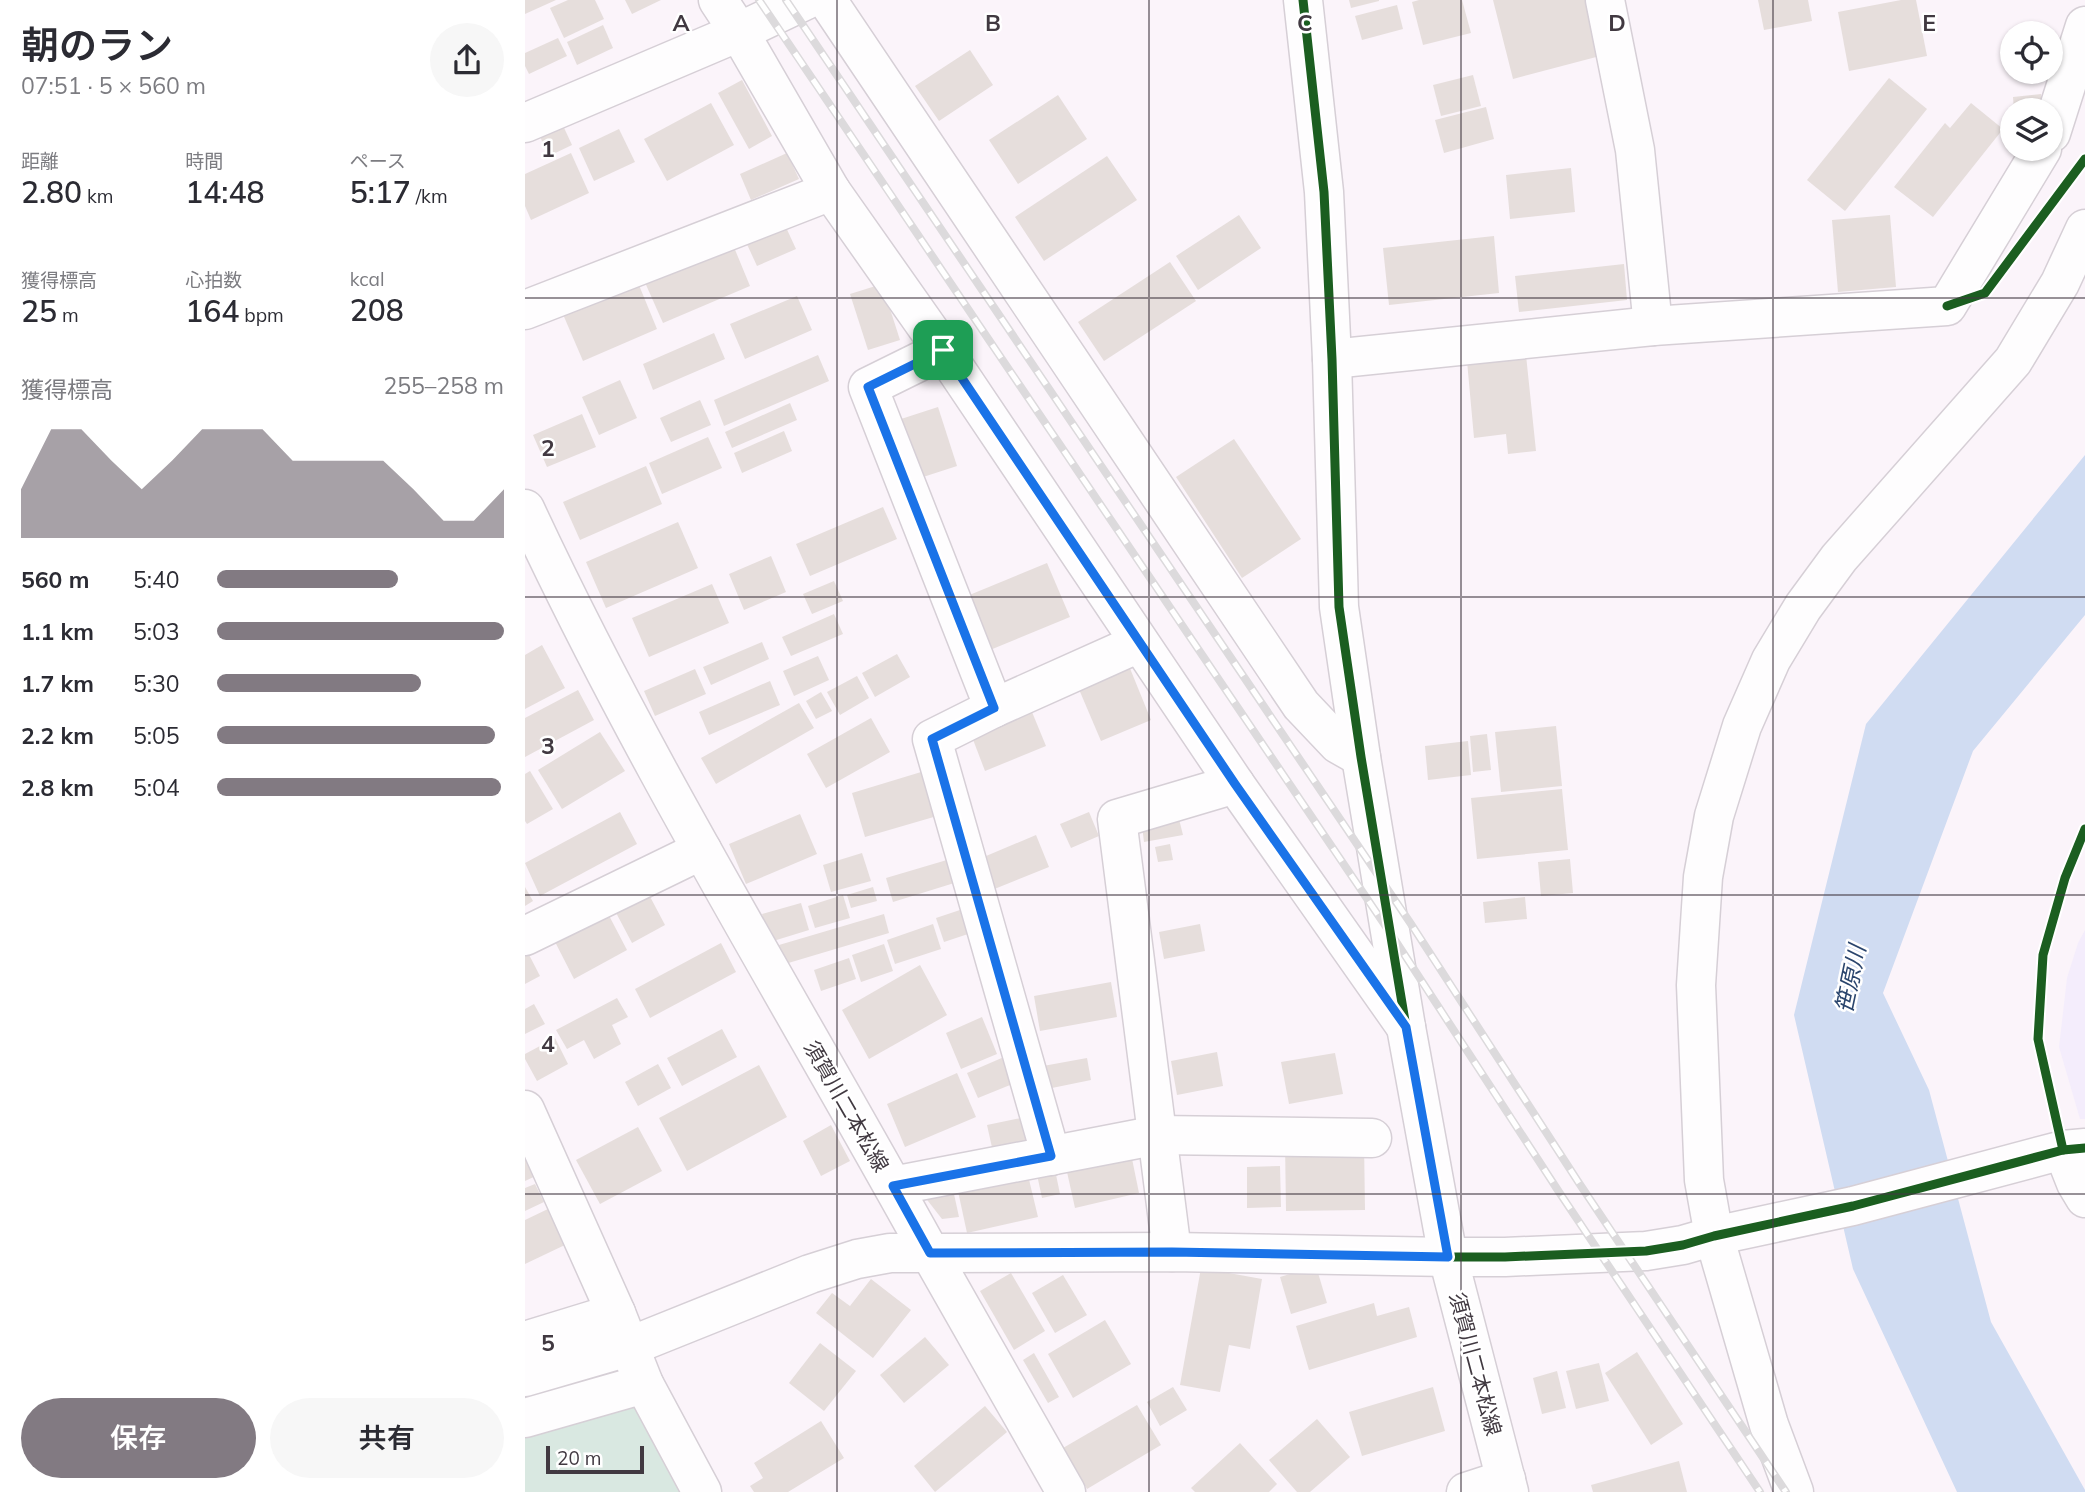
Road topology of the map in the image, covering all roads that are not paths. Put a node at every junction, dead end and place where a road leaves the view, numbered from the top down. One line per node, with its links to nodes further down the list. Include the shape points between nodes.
1 (717, 0): 7 (street)
2 (806, 0): 7 (street)
3 (827, 0): 20 (street, via 1301,705 1338,744)
4 (1303, 0): 16 (street, 須賀川二本松線, via 1324,192)
5 (1605, 0): 14 (street, via 1635,150)
6 (2085, 26): 8 (street)
7 (739, 32): 9 (street); 11 (street)
8 (2062, 98)
9 (525, 123)
10 (2035, 161): 14 (street, via 1947,306)
11 (831, 191): 13 (street); 15 (street)
12 (2085, 229): 32 (street, via 2060,283 2013,361 1839,558 1803,607 1771,660 1742,726 1714,816 1703,877 1696,985 1704,1180)
13 (525, 310)
14 (1653, 326): 16 (street)
15 (943, 350): 18 (street); 19 (street, via 868,387)
16 (1332, 359): 20 (street, 須賀川二本松線, via 1339,607)
17 (525, 509): 22 (street, 須賀川二本松線, via 567,599)
18 (1139, 643): 19 (street); 21 (street)
19 (994, 708): 29 (street, via 932,739)
20 (1361, 757): 24 (street, 須賀川二本松線)
21 (1235, 784): 24 (street); 26 (street, via 1117,819)
22 (702, 850): 23 (street); 30 (street, 須賀川二本松線)
23 (525, 936)
24 (1406, 1027): 35 (street, 須賀川二本松線)
25 (525, 1110): 36 (street)
26 (1158, 1135): 27 (street); 29 (street); 33 (street)
27 (1372, 1138)
28 (2064, 1151): 31 (street); 32 (street)
29 (1051, 1156): 30 (street)
30 (893, 1186): 34 (street, 須賀川二本松線)
31 (2085, 1198)
32 (1724, 1234): 35 (street, via 1646,1251); 45 (street, via 1769,1425)
33 (1172, 1252): 34 (street); 35 (street)
34 (930, 1253): 36 (street, via 857,1259); 43 (street, 須賀川二本松線)
35 (1448, 1257): 41 (street, 須賀川二本松線)
36 (622, 1330): 37 (street); 38 (street); 39 (street)
37 (525, 1341)
38 (525, 1377)
39 (644, 1384): 40 (street); 42 (street)
40 (525, 1418)
41 (1508, 1485): 44 (street)
42 (702, 1492)
43 (1066, 1492)
44 (1466, 1492)
45 (1794, 1492)

